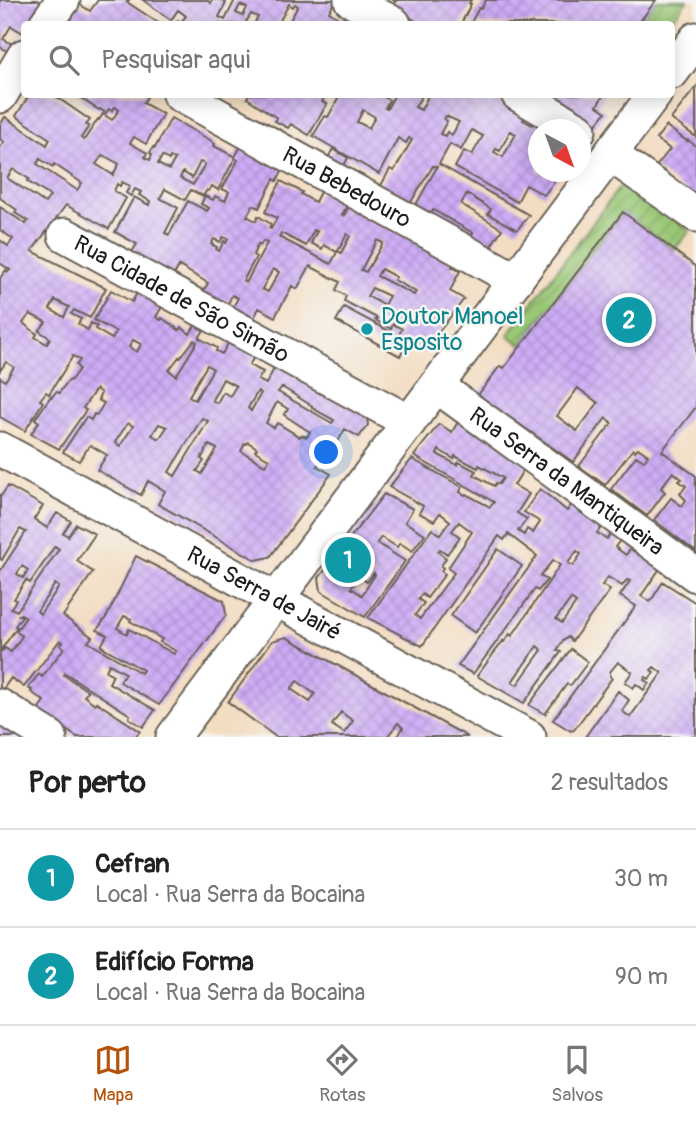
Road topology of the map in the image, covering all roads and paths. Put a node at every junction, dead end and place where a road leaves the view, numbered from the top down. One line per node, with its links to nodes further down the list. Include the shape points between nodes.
1 (63, 0): 3 (street)
2 (351, 0): 4 (street)
3 (48, 21)
4 (389, 21)
5 (696, 39): 7 (street)
6 (21, 61): 8 (street)
7 (675, 67)
8 (0, 96)
9 (186, 98): 17 (street, Rua Bebedouro)
10 (525, 98): 12 (street)
11 (652, 98): 14 (street)
12 (561, 119)
13 (591, 137): 14 (street)
14 (613, 152): 15 (street); 17 (street)
15 (696, 215)
16 (65, 234): 19 (street, Rua Cidade de São Simão)
17 (516, 280): 18 (street)
18 (437, 386): 19 (street); 21 (street, Rua Serra da Mantiqueira)
19 (410, 422): 22 (street)
20 (0, 449): 22 (street, Rua Serra de Jairé)
21 (696, 575)
22 (276, 599): 25 (street); 26 (street, Rua Serra de Jairé)
23 (0, 706): 24 (street)
24 (50, 737)
25 (173, 737)
26 (528, 737)

